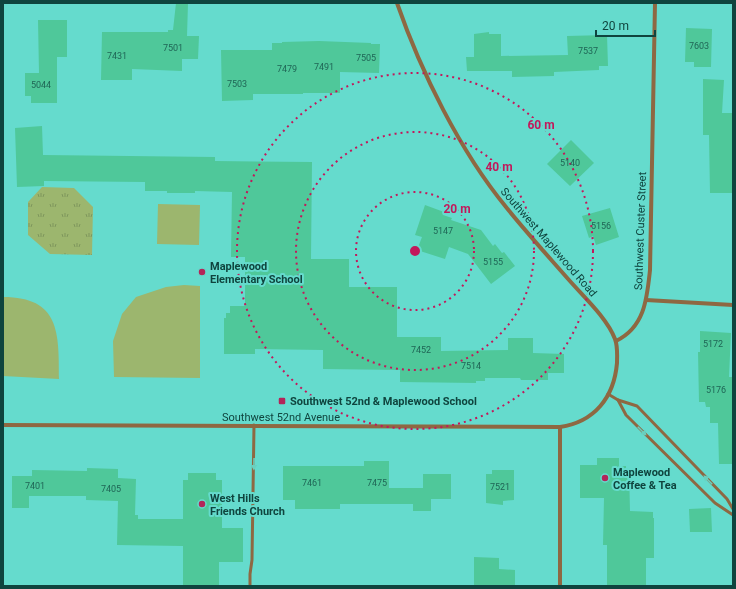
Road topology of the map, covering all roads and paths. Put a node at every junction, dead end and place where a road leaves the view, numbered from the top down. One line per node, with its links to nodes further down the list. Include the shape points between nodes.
1 (397, 3): 5 (street, Southwest Maplewood Road, via 435,93 476,167 507,208 599,314)
2 (655, 3): 3 (street, Southwest Custer Street, via 650,270)
3 (646, 300): 4 (street); 5 (street, Southwest Custer Street, via 636,325 629,333)
4 (733, 305)
5 (616, 340): 6 (street, via 616,368)
6 (608, 394): 7 (lane); 10 (street, via 598,409 584,420)
7 (618, 400): 11 (lane, one-way to 7, via 727,499 637,406); 12 (lane, one-way to 12, via 626,415 715,503)
8 (3, 425): 9 (street, Southwest 52nd Avenue)
9 (254, 425): 10 (street, Southwest 52nd Avenue); 13 (lane, one-way to 13)
10 (560, 427): 14 (street)
11 (733, 509)
12 (733, 515)
13 (250, 586)
14 (560, 586)

